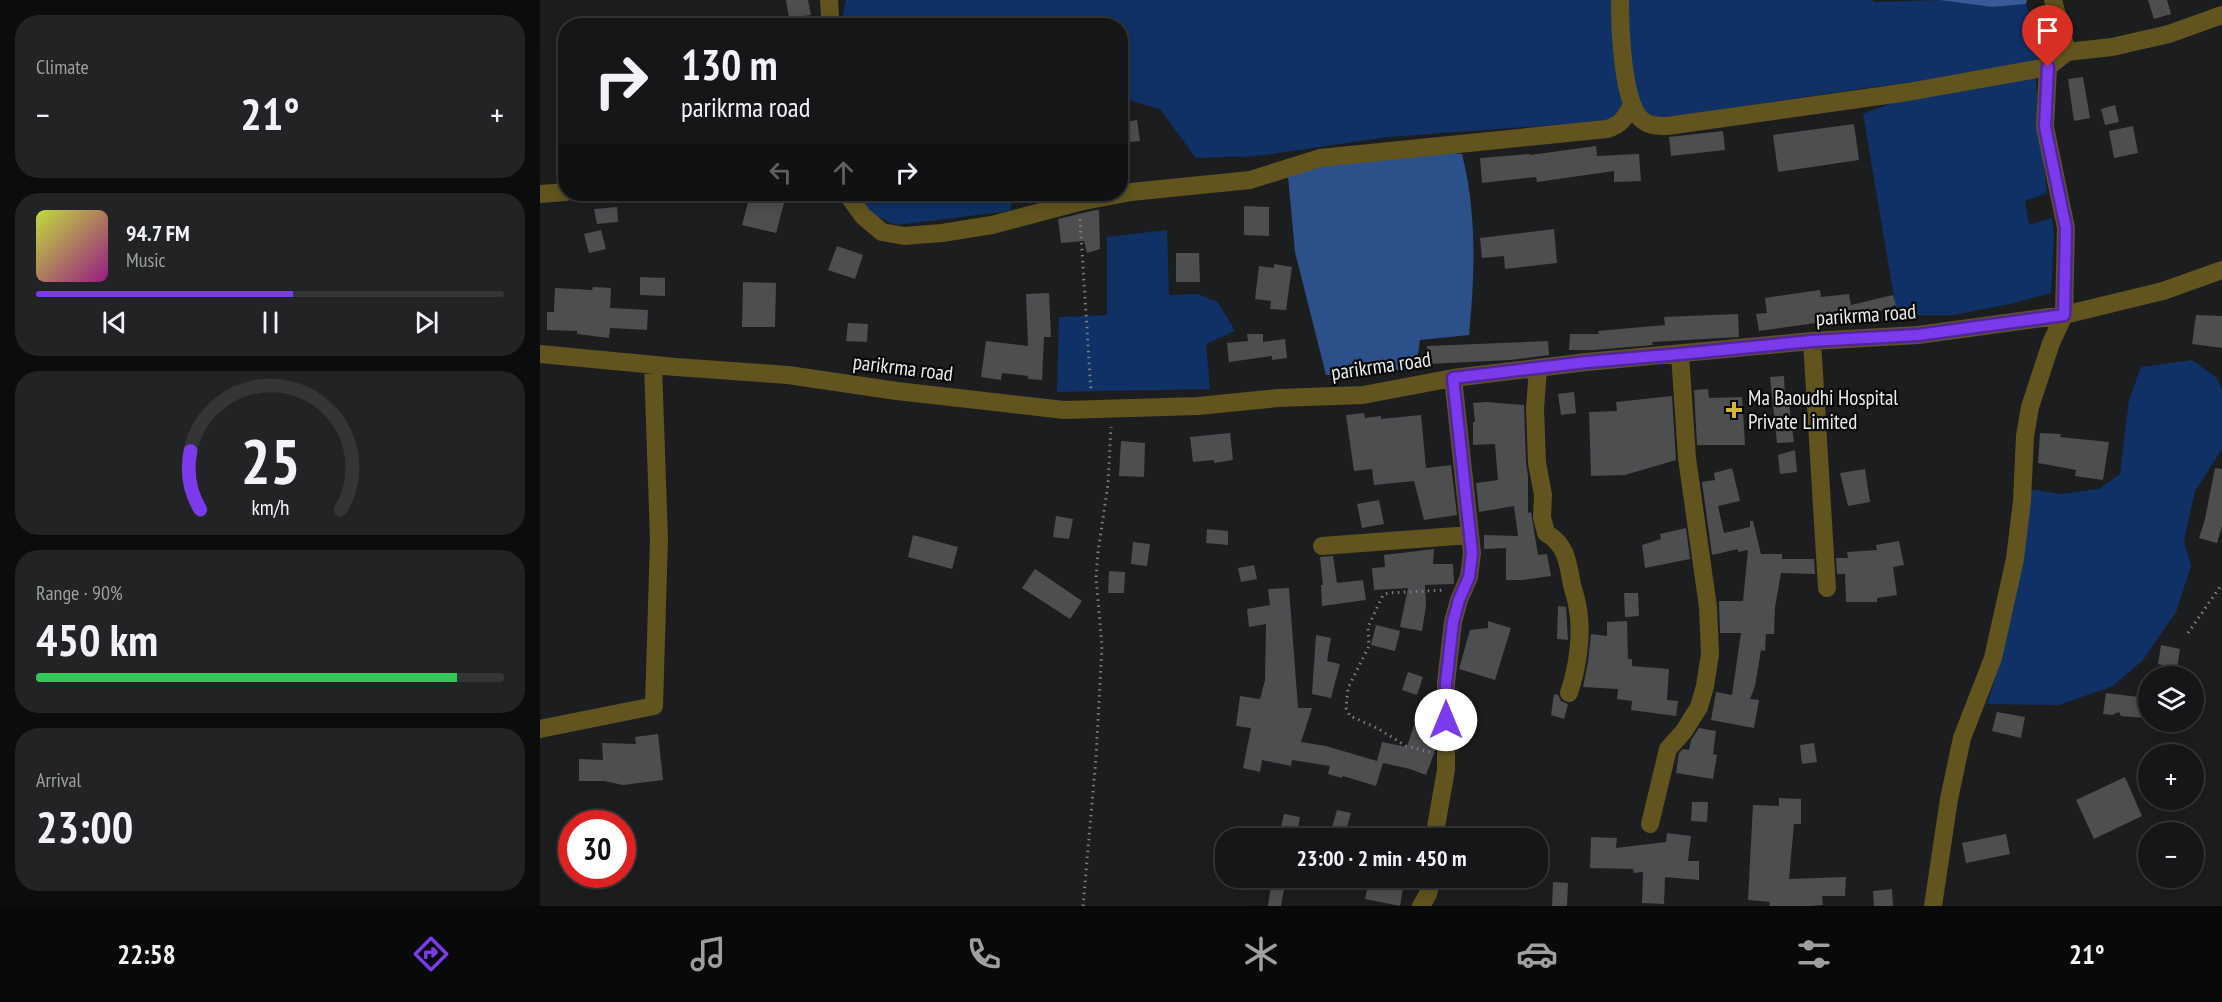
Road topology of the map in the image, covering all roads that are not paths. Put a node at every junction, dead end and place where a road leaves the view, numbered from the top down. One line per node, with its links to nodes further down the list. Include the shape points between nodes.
1 (830, 0): 5 (street)
2 (1620, 0): 8 (street, via 1620,30)
3 (2053, 0): 6 (street)
4 (2222, 15): 6 (street, via 2169,34)
5 (829, 18)
6 (2067, 52): 7 (street)
7 (2048, 67): 8 (street, via 1908,92 1667,126 1641,119); 15 (street, via 2045,127 2066,228)
8 (1632, 105): 10 (street, via 1618,126 1607,129 1320,158 1250,180)
9 (558, 193): 11 (street)
10 (1128, 193)
11 (540, 194)
12 (852, 201): 13 (street, via 882,232 904,236 992,225)
13 (1084, 201)
14 (2222, 270): 15 (street, parikrma road, via 2163,291)
15 (2064, 315): 16 (street, parikrma road, via 1918,335); 31 (street, via 2030,407 2015,559 1994,658 1962,738)
16 (1812, 341): 18 (street, parikrma road); 24 (street)
17 (540, 354): 19 (street, parikrma road)
18 (1680, 354): 20 (street, parikrma road); 27 (street, via 1687,458 1708,607 1710,654 1700,707 1668,749)
19 (653, 365): 21 (street, parikrma road, via 788,375 1064,410 1363,395); 26 (street, via 660,539 654,706)
20 (1538, 368): 21 (street, parikrma road); 25 (street, via 1535,409 1542,517 1546,533 1557,539 1567,560 1578,605 1579,645)
21 (1453, 378): 22 (street)
22 (1470, 535): 23 (street); 28 (street, via 1469,577 1453,622 1446,683 1446,771)
23 (1322, 546)
24 (1827, 588)
25 (1569, 693)
26 (540, 729)
27 (1650, 824)
28 (1436, 828)
29 (1430, 888): 30 (street)
30 (1421, 906)
31 (1933, 906)

